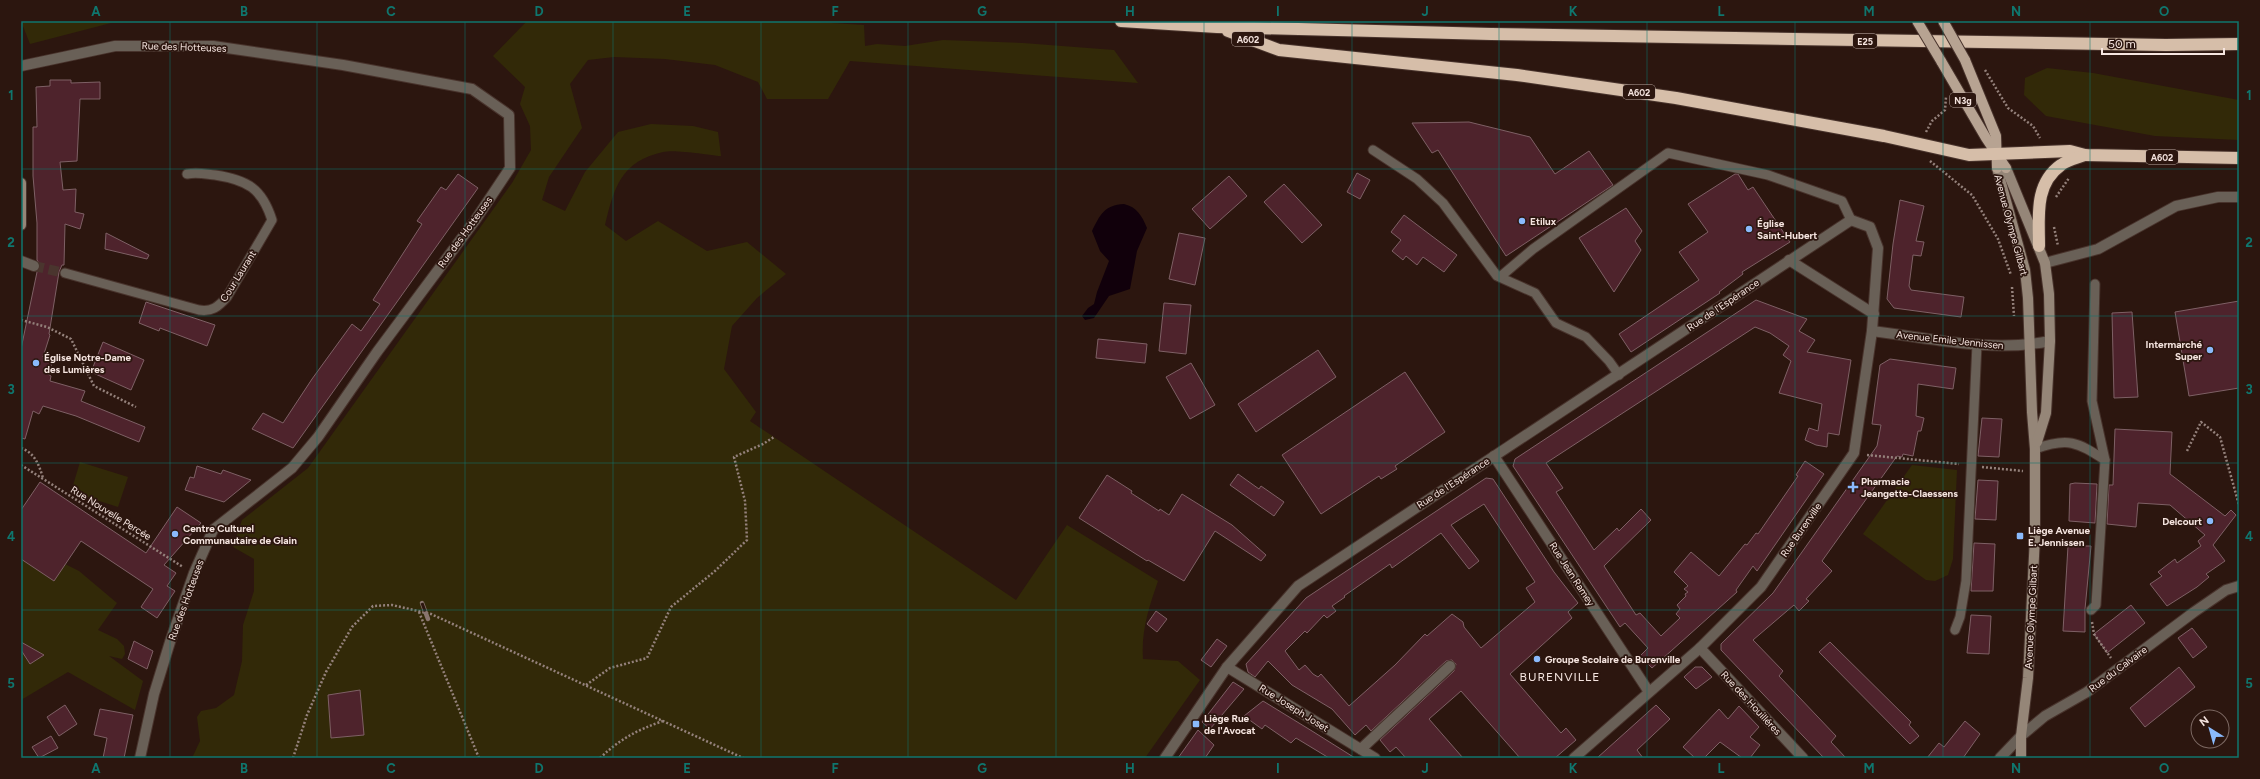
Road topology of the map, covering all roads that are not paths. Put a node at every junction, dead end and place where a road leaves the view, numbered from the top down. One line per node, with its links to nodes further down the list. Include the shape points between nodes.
1 (1121, 21): 4 (highway, E25)
2 (1917, 21): 7 (main road, N3g, bridge)
3 (1943, 21): 7 (main road, N3g, bridge, via 1965,60)
4 (1217, 27): 5 (highway, E25, via 1853,41); 9 (highway, A602, via 1279,50 1516,75 1676,98 1969,155)
5 (2239, 44)
6 (21, 66): 45 (street, Rue des Hotteuses, via 115,46 213,46 366,68 472,89 509,115 510,168 480,212 318,437 292,468 213,530 194,573 154,694)
7 (1991, 137): 9 (main road)
8 (1373, 150): 25 (lane, via 1417,179 1443,203 1486,263)
9 (1996, 153): 10 (highway, A602, via 2070,150); 12 (main road)
10 (2084, 155): 11 (highway, A602); 19 (highway, A602, via 2062,164 2044,184 2040,199)
11 (2239, 158)
12 (2001, 168): 19 (street, Avenue Olympe Gilbart); 31 (street, Avenue Olympe Gilbart, via 2025,270)
13 (187, 174): 24 (lane, Cour Laurant, via 195,172 237,179 251,186 267,205 272,220 227,297 218,307 207,311 198,310)
14 (21, 183): 16 (street)
15 (2239, 197): 22 (street, via 2218,197 2176,206 2098,249)
16 (21, 218): 18 (street)
17 (1851, 220): 20 (street, Rue de l'Espérance); 25 (lane, via 1842,201 1768,175 1668,153 1533,249); 27 (street, Rue Burenville, via 1870,227 1878,248)
18 (21, 225)
19 (2039, 246): 22 (street, Avenue Olympe Gilbart)
20 (1789, 260): 27 (street); 32 (street, Rue de l'Espérance)
21 (21, 261): 23 (street)
22 (2045, 263): 29 (street, Avenue Olympe Gilbart, via 2049,294)
23 (34, 266)
24 (65, 273)
25 (1500, 277): 32 (lane, via 1535,293 1556,323 1586,337)
26 (2095, 284): 35 (lane, via 2092,401)
27 (1874, 314): 28 (street, Rue Burenville)
28 (1872, 331): 30 (street, Avenue Emile Jennissen); 39 (street, Rue Burenville, via 1854,453 1761,587)
29 (2050, 341): 31 (street, Avenue Emile Jennissen); 33 (street, Avenue Olympe Gilbart, via 2046,413)
30 (1977, 344): 31 (street, Avenue Emile Jennissen); 38 (lane, via 1966,580 1960,617)
31 (2029, 345): 33 (street, Avenue Olympe Gilbart)
32 (1619, 375): 34 (street, Rue de l'Espérance)
33 (2035, 449): 35 (lane, via 2052,443 2079,444); 43 (street, Avenue Olympe Gilbart, via 2035,536 2028,678)
34 (1494, 456): 41 (street, Rue de l'Espérance, via 1298,586); 42 (street, Rue Jean Ramey)
35 (2105, 460): 37 (lane, via 2096,605)
36 (2239, 586): 43 (street, Rue du Calvaire, via 2226,590 2194,612 2087,692 2045,716)
37 (2091, 610)
38 (1955, 630)
39 (1700, 648): 42 (street, Rue Burenville); 49 (street, Rue des Houilléres)
40 (1450, 666): 44 (street)
41 (1227, 667): 44 (street, Rue Joseph Joset); 46 (street, Rue de l'Espérance)
42 (1649, 692): 48 (street, Rue Burenville)
43 (2021, 736): 50 (street, Rue du Calvaire); 51 (street, Avenue Olympe Gilbart)
44 (1361, 749): 47 (street, Rue Joseph Joset)
45 (140, 758)
46 (1165, 758)
47 (1375, 758)
48 (1574, 758)
49 (1803, 758)
50 (2000, 758)
51 (2021, 758)

